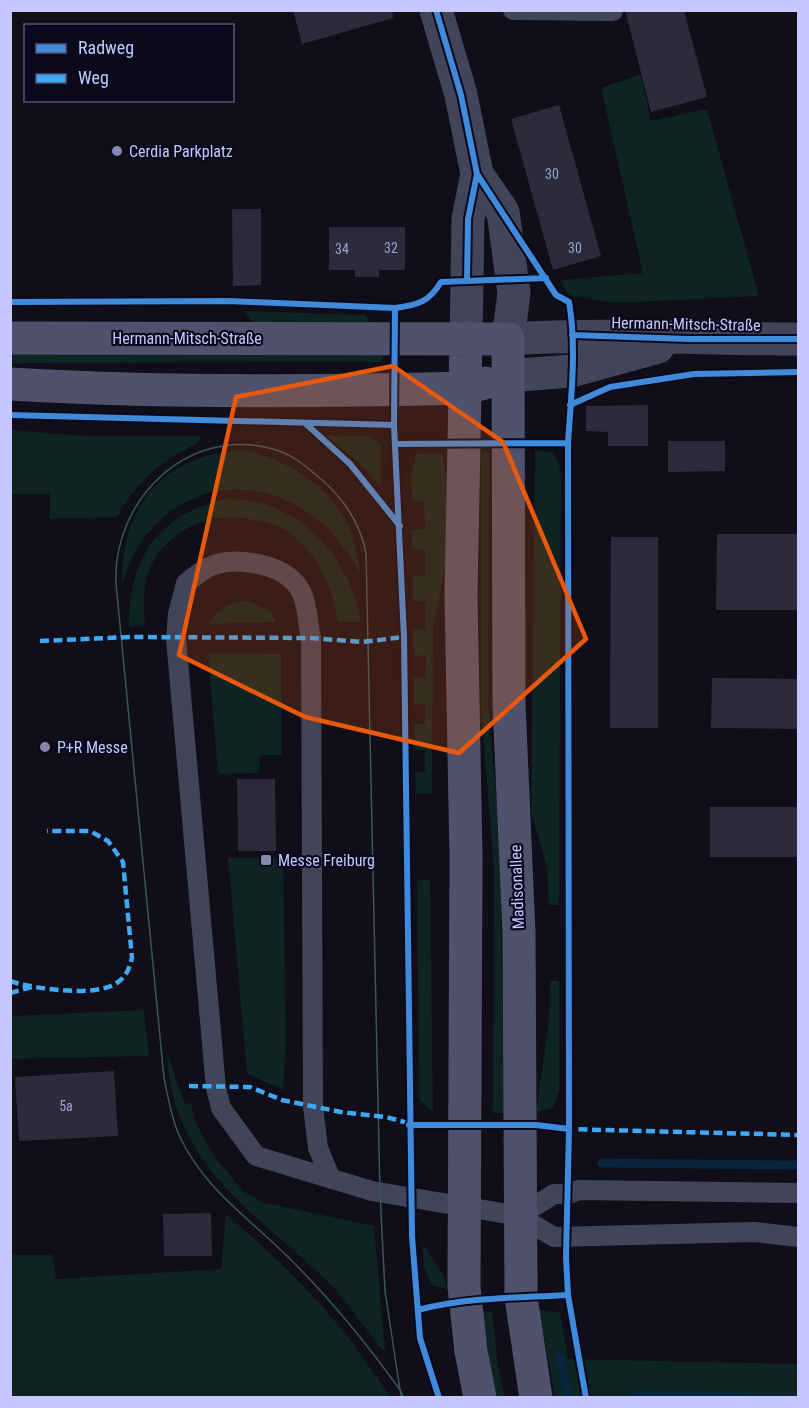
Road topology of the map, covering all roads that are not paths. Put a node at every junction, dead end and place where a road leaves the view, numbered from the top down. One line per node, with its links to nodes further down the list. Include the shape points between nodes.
1 (436, 10): 4 (street, via 461,95)
2 (513, 10): 3 (lane)
3 (613, 11)
4 (477, 174): 6 (street, via 468,219); 7 (street, via 503,212 514,292)
5 (10, 338): 6 (main road, Hermann-Mitsch-Straße)
6 (466, 338): 7 (main road, Hermann-Mitsch-Straße); 12 (main road)
7 (508, 339): 8 (street, Hermann-Mitsch-Straße, via 572,335); 10 (main road, Madisonallee)
8 (688, 339): 9 (street, Hermann-Mitsch-Straße); 10 (street, Hermann-Mitsch-Straße, via 572,371)
9 (798, 339)
10 (507, 376): 12 (main road); 16 (main road, Madisonallee, via 509,704 519,933)
11 (10, 384): 12 (main road, via 325,392)
12 (465, 388): 15 (main road, via 461,596 466,857)
13 (331, 1179): 13 (lane, via 318,1148 313,1106 310,638 304,601 296,584 273,567 245,562 213,565 186,583 176,639 216,1088 221,1108 256,1156); 15 (lane, via 372,1191)
14 (798, 1193): 16 (lane, via 579,1190 554,1194)
15 (465, 1208): 16 (lane); 18 (main road, via 465,1299)
16 (519, 1216): 17 (lane, via 554,1237 755,1232); 19 (main road, Madisonallee, via 522,1310)
17 (798, 1237)
18 (480, 1398)
19 (536, 1398)

